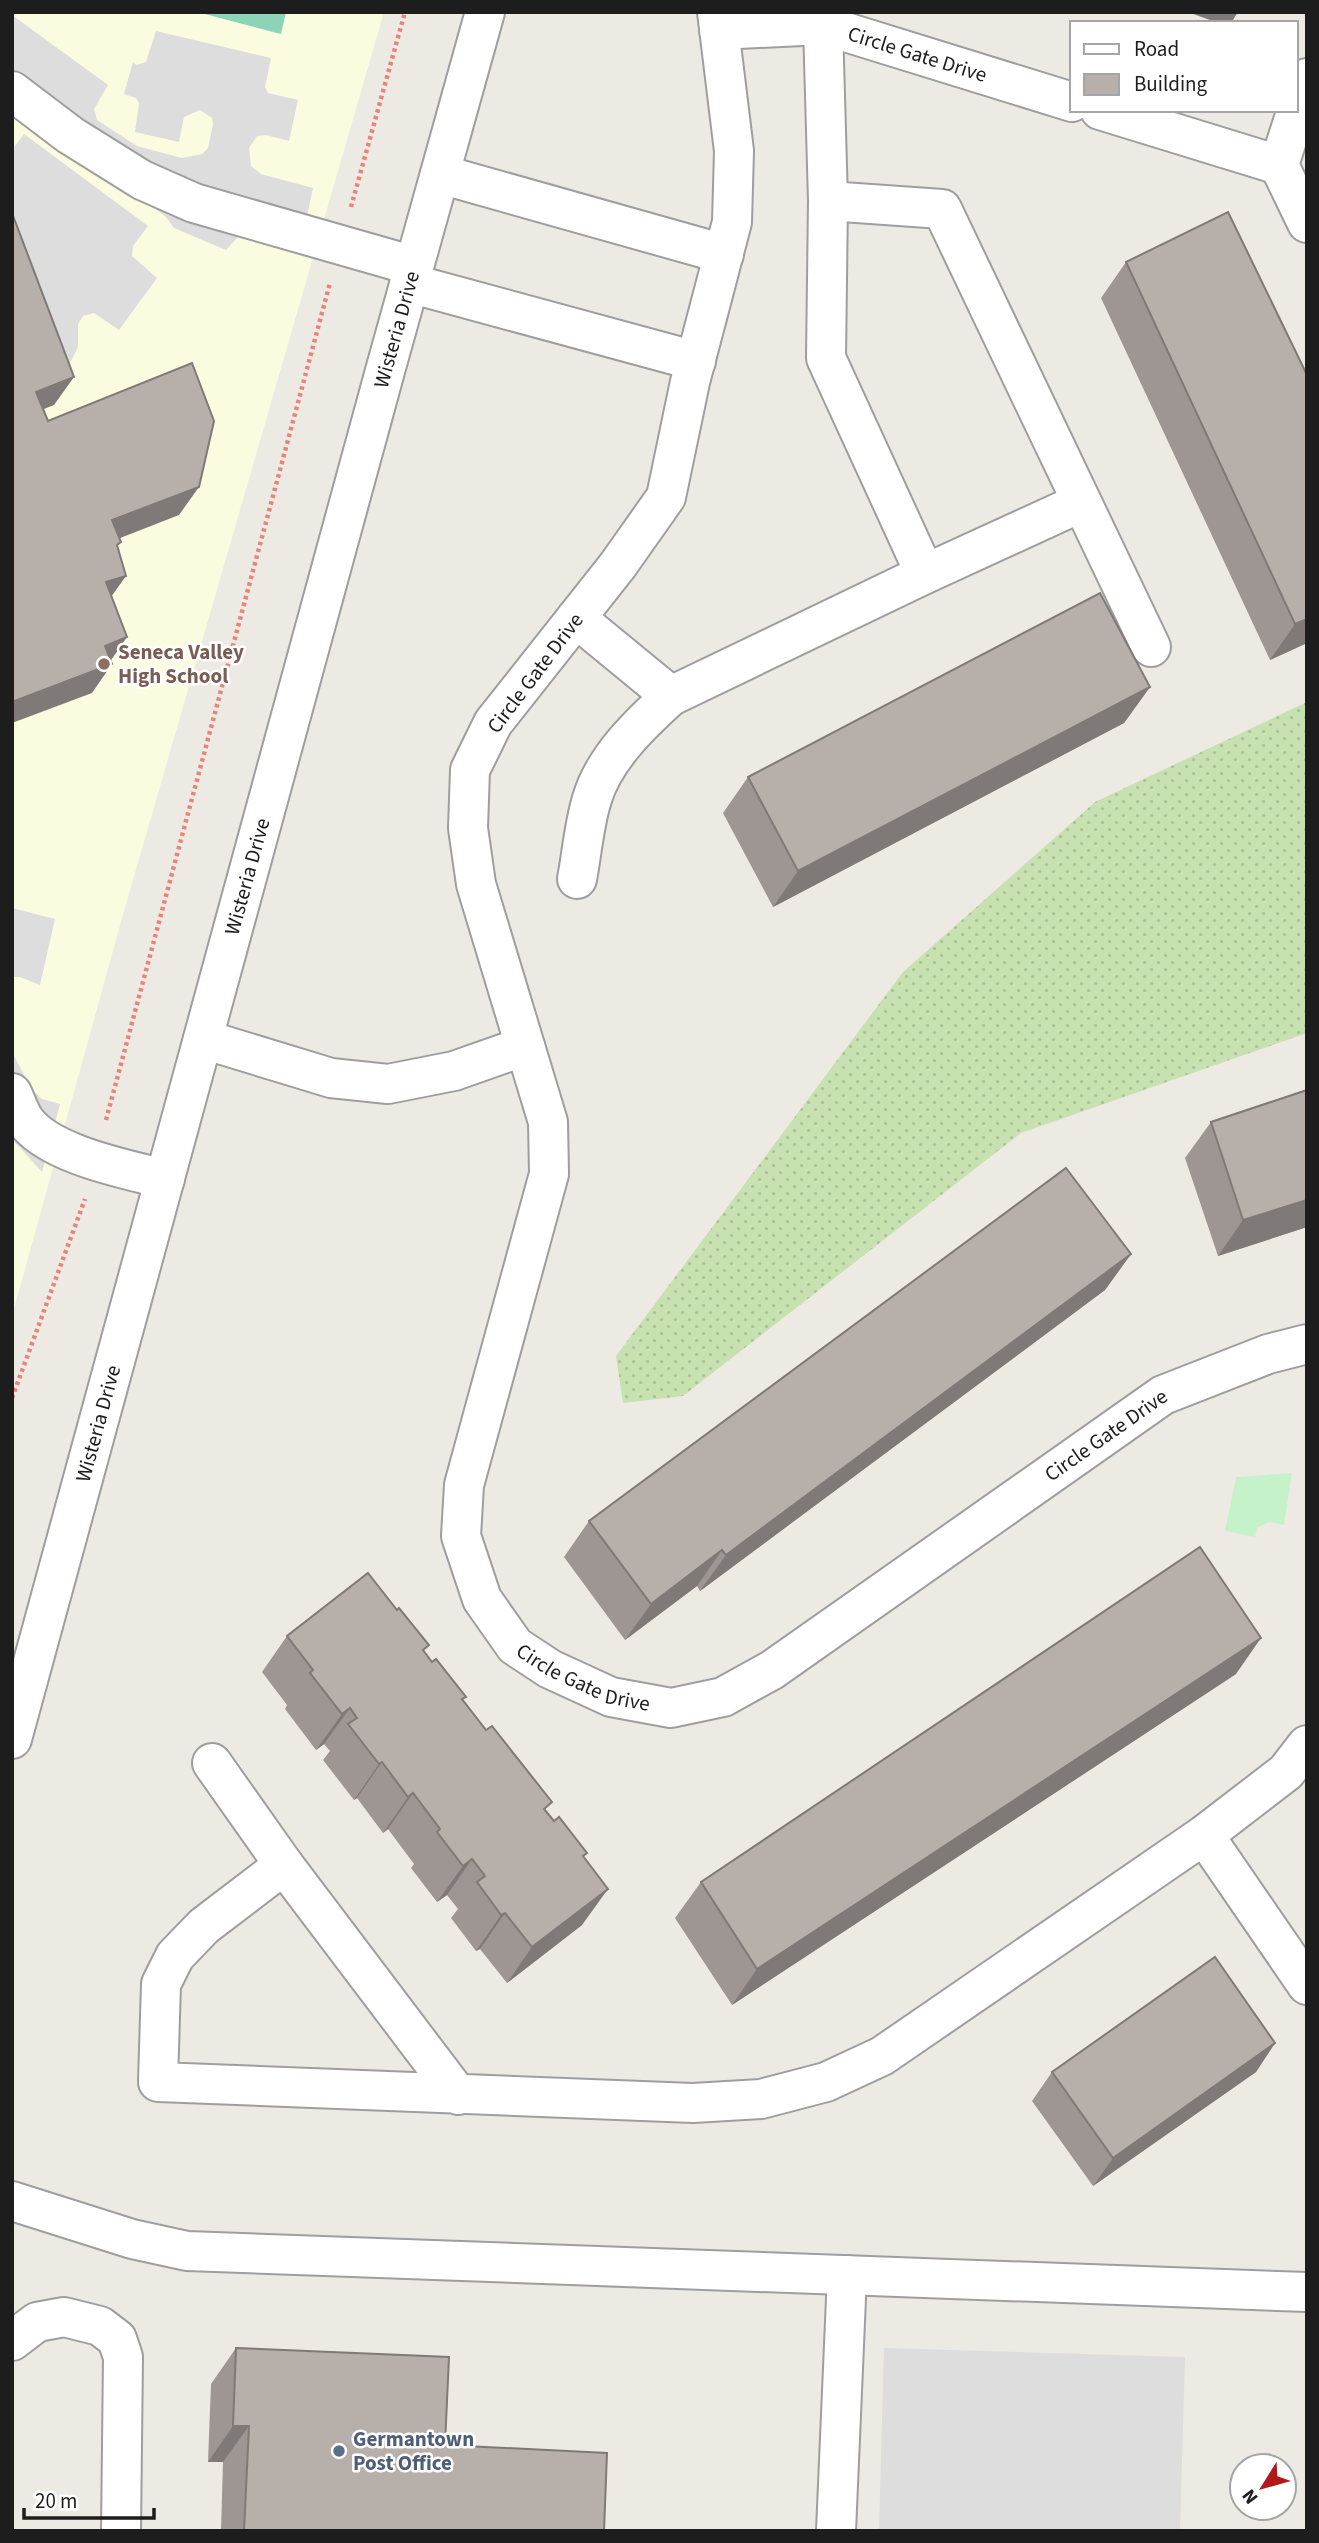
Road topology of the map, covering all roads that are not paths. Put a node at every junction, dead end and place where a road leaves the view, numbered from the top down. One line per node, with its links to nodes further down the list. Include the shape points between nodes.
1 (485, 12): 11 (street, Wisteria Drive)
2 (718, 21): 3 (street, Circle Gate Drive); 14 (street, Circle Gate Drive, via 734,151 732,222)
3 (822, 25): 6 (street, Circle Gate Drive); 12 (street)
4 (1307, 78): 7 (street)
5 (12, 91): 15 (street, via 70,135 142,180 194,203 340,245)
6 (1070, 101)
7 (1298, 106)
8 (1107, 112): 10 (street)
9 (1296, 112): 10 (street)
10 (1279, 165): 13 (street)
11 (440, 174): 14 (street); 15 (street, Wisteria Drive)
12 (828, 201): 17 (street, via 942,209); 18 (street, via 826,358)
13 (1307, 223)
14 (724, 254): 16 (street, Circle Gate Drive)
15 (412, 275): 16 (street); 23 (street, Wisteria Drive)
16 (696, 361): 19 (street, Circle Gate Drive, via 666,497)
17 (1080, 503): 18 (street); 20 (street)
18 (925, 573): 21 (street)
19 (576, 618): 21 (street); 24 (street, Circle Gate Drive, via 493,723 470,770 468,828 476,884)
20 (1151, 647)
21 (671, 696): 22 (street, via 613,757 592,797)
22 (577, 879)
23 (203, 1039): 24 (street, via 331,1078 388,1084 454,1071); 26 (street, Wisteria Drive)
24 (525, 1046): 27 (street, Circle Gate Drive, via 548,1122 549,1174 464,1485 461,1536 482,1599 515,1646 550,1670 611,1697 671,1708 723,1697 772,1670 1163,1395 1268,1353)
25 (12, 1093): 26 (street, via 25,1121 55,1145)
26 (164, 1179): 28 (street, Wisteria Drive)
27 (1307, 1344)
28 (12, 1739)
29 (1307, 1745): 31 (street, via 1286,1772)
30 (212, 1763): 32 (street)
31 (1205, 1835): 33 (street); 34 (street, via 882,2056 827,2082 761,2099 693,2103)
32 (284, 1865): 34 (street); 34 (street, via 204,1926 175,1956 160,1984 158,2082)
33 (1307, 1985)
34 (458, 2095)
35 (12, 2201): 36 (street, via 132,2239 187,2251)
36 (847, 2275): 37 (street); 40 (street)
37 (1307, 2292)
38 (12, 2341): 39 (street, via 37,2322 64,2317 100,2326 117,2339 124,2357)
39 (121, 2531)
40 (836, 2531)

